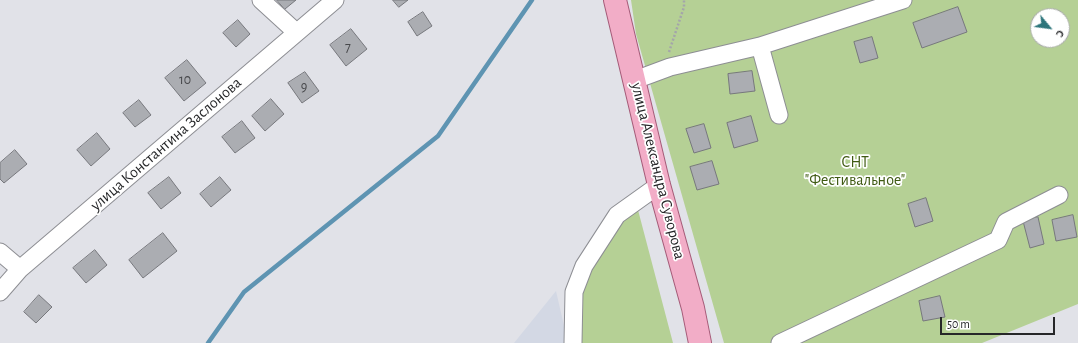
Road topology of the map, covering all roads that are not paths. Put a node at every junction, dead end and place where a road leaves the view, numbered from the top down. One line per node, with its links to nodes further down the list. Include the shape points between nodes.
1 (261, 0): 5 (street)
2 (335, 0): 5 (street, улица Константина Заслонова)
3 (615, 0): 7 (main road, улица Александра Суворова)
4 (903, 0): 6 (street)
5 (296, 32): 12 (street, улица Константина Заслонова)
6 (760, 46): 7 (street, via 664,70); 8 (street)
7 (635, 80): 9 (main road, улица Александра Суворова)
8 (779, 115)
9 (659, 185): 14 (street, via 617,215 584,266 574,292); 15 (main road, улица Александра Суворова, via 693,308)
10 (1060, 195): 16 (street, via 1006,222 998,240)
11 (0, 252): 12 (street)
12 (20, 269): 13 (street, улица Константина Заслонова)
13 (0, 292)
14 (573, 343)
15 (700, 343)
16 (780, 343)

